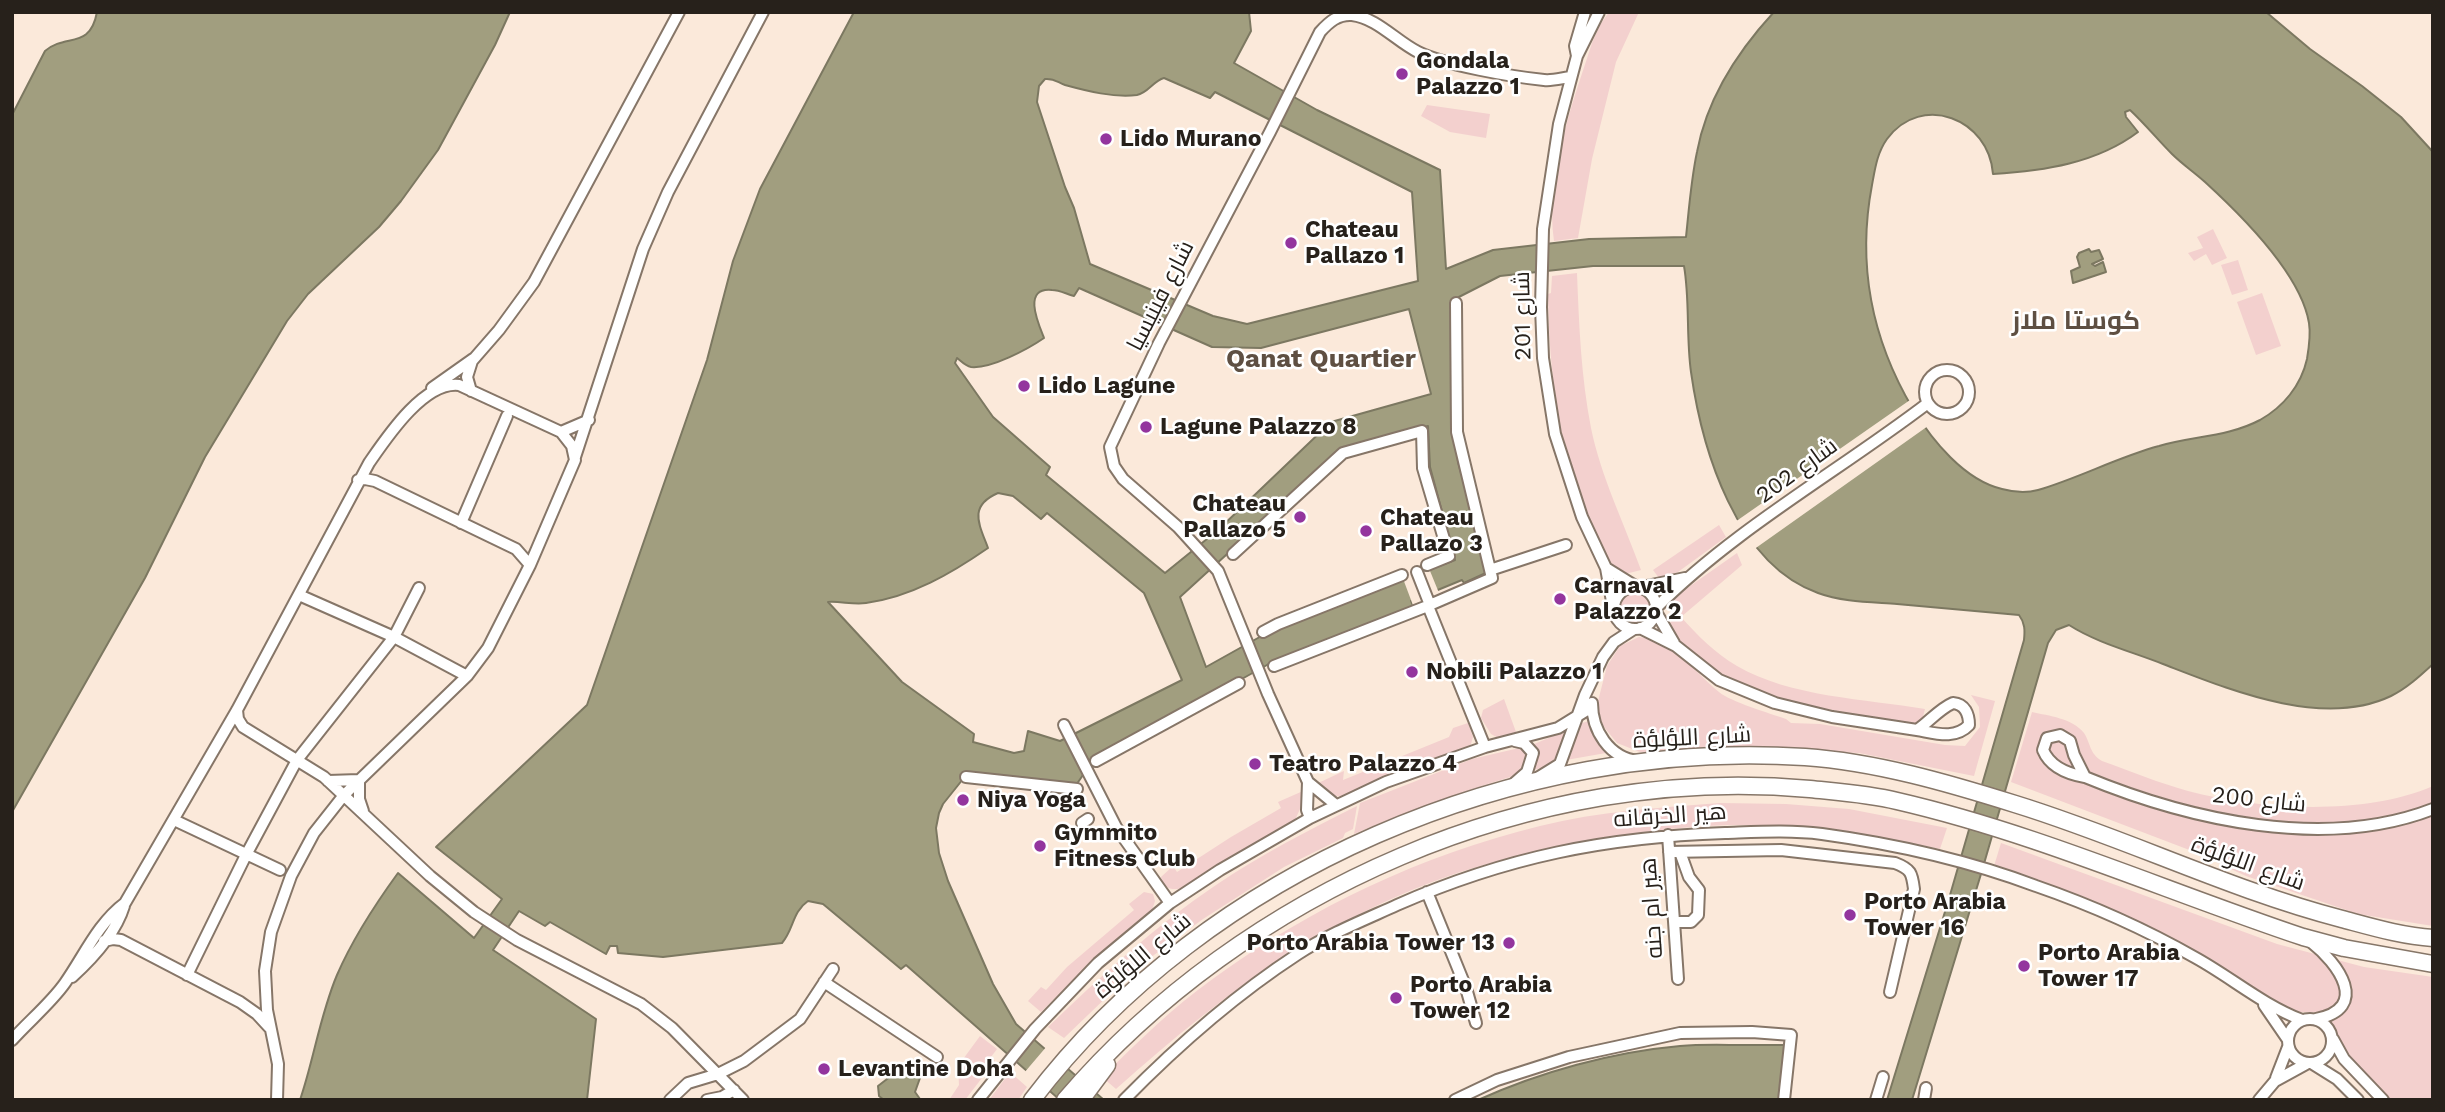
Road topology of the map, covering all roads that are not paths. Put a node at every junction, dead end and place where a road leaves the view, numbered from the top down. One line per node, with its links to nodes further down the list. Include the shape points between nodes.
1 (678, 12): 10 (street, via 534,282)
2 (763, 12): 15 (street, via 668,191 643,249)
3 (1585, 12): 5 (street, شارع 201, via 1575,46)
4 (1600, 12): 5 (street, شارع 201)
5 (1577, 56): 6 (street, شارع 201)
6 (1571, 77): 7 (street, شارع فينيسيا); 8 (street, شارع 201)
7 (1547, 80): 8 (street, شارع فينيسيا); 58 (street, شارع فينيسيا, via 1421,54 1354,15 1330,21 1320,32 1159,343 1110,447 1110,457 1123,479 1178,527 1221,576)
8 (1566, 95): 24 (street, شارع 201, via 1544,229 1543,358 1555,434 1582,517)
9 (1456, 303): 25 (street, via 1457,432)
10 (475, 357): 11 (street, via 468,372); 12 (street)
11 (471, 391): 12 (street, via 449,385); 16 (street)
12 (422, 399): 18 (street)
13 (1928, 402): 13 (street, via 1942,413 1959,410 1967,401 1967,383 1954,371 1936,373 1926,388); 28 (street, شارع 202)
14 (507, 416): 19 (street)
15 (589, 420): 16 (street); 17 (street)
16 (561, 432): 17 (street, via 572,446)
17 (575, 460): 22 (street)
18 (358, 480): 19 (street, via 375,481); 31 (street)
19 (461, 523): 22 (street, via 516,549)
20 (1566, 545): 25 (street)
21 (1233, 554): 23 (street, via 1338,456 1422,431 1423,468 1449,556)
22 (530, 565): 41 (street, via 488,648)
23 (1427, 565)
24 (1606, 568): 29 (street); 34 (street, شارع 201)
25 (1490, 570): 32 (street, via 1492,578)
26 (1417, 572): 32 (street)
27 (1402, 575): 36 (street)
28 (1691, 575): 29 (street, شارع 202); 33 (street, شارع 202)
29 (1639, 587): 33 (street, via 1652,596); 34 (street, via 1618,594)
30 (419, 588): 37 (street)
31 (299, 595): 37 (street); 45 (street)
32 (1429, 606): 40 (street); 50 (street)
33 (1656, 610): 35 (street, via 1652,621); 39 (street)
34 (1614, 612): 35 (street, via 1623,626); 38 (street, شارع 201)
35 (1637, 629): 38 (street, شارع 201); 39 (street)
36 (1263, 632)
37 (394, 637): 41 (street); 51 (street)
38 (1614, 642): 42 (street, شارع 201)
39 (1676, 646): 48 (street, via 1719,680 1775,703)
40 (1274, 666)
41 (467, 676): 56 (street)
42 (1592, 679): 44 (street); 46 (street, شارع 201)
43 (1239, 683): 53 (street)
44 (1592, 707): 46 (street); 52 (street, via 1604,743 1620,756)
45 (237, 710): 51 (street, via 246,730); 66 (street)
46 (1578, 716): 49 (street); 60 (street, شارع 201, via 1560,764)
47 (1064, 725): 73 (street, via 1116,827)
48 (1917, 730): 48 (street, via 1955,735 1969,725 1968,713 1958,704 1948,705)
49 (1513, 740): 50 (street); 60 (street, via 1532,749 1532,759 1522,779)
50 (1485, 747): 62 (street, via 1421,768)
51 (297, 760): 57 (street); 69 (street)
52 (1665, 760): 60 (main road, شارع اللؤلؤة, via 1579,772); 76 (main road, شارع اللؤلؤة, via 1807,757 1900,773 2012,803 2258,895 2376,928)
53 (1096, 761)
54 (967, 777): 59 (street)
55 (2085, 777): 63 (street, شارع 200, via 2190,813 2282,827 2365,825)
56 (359, 780): 57 (street); 61 (street); 64 (street, via 359,799)
57 (328, 781): 61 (street)
58 (1308, 782): 62 (street, شارع فينيسيا); 65 (street, شارع فينيسيا)
59 (1077, 789)
60 (1503, 791): 103 (main road, شارع اللؤلؤة, via 1393,828 1314,864 1261,895 1159,967 1096,1024)
61 (344, 795): 64 (street); 91 (street, via 302,855 278,909 265,971)
62 (1336, 805): 65 (street)
63 (2433, 809)
64 (367, 816): 97 (street, via 474,912 517,940 641,1004)
65 (1310, 818): 73 (street)
66 (174, 820): 69 (street); 72 (street)
67 (1668, 835): 68 (street, هير ام جنه); 71 (street, هير الخرقانه, via 1559,851); 87 (street, هير الخرقانه, via 1819,834 1941,856 2085,905 2157,937)
68 (1674, 852): 74 (street, هير ام جنه); 74 (street, via 1699,890 1699,904 1698,915 1691,922); 86 (street, via 1781,849 1908,868 1913,873 1914,890)
69 (246, 855): 70 (street); 82 (street)
70 (280, 870)
71 (1427, 892): 90 (street); 111 (street, هير الخرقانه, via 1300,953 1205,1024)
72 (125, 903): 77 (street); 84 (street, via 83,953)
73 (1170, 903): 108 (street, via 1098,963 1035,1029)
74 (1674, 922): 83 (street, هير ام جنه)
75 (2303, 937): 78 (main road); 88 (street, via 2329,958 2345,985 2338,1008); 99 (main road, via 2004,829 1895,800 1794,788 1709,785 1630,792 1511,818 1402,857 1302,905 1203,972 1124,1039)
76 (2433, 938)
77 (104, 941): 82 (street, via 121,940); 84 (street)
78 (2324, 942): 79 (main road); 80 (main road)
79 (2433, 953)
80 (2433, 964)
81 (833, 969): 85 (street)
82 (187, 975): 91 (street, via 249,1007)
83 (1678, 979)
84 (66, 982): 93 (street)
85 (824, 982): 95 (street); 97 (street, via 800,1019 744,1061)
86 (1890, 992)
87 (2259, 999): 89 (street, هير الخرقانه); 94 (street, هير الخرقانه)
88 (2315, 1019): 89 (street); 92 (street, via 2327,1027)
89 (2302, 1020): 94 (street, via 2292,1028)
90 (1476, 1023)
91 (271, 1029): 104 (street, via 278,1064)
92 (2333, 1039): 96 (street, via 2328,1055); 118 (street, via 2344,1059)
93 (12, 1040)
94 (2288, 1043): 96 (street, via 2294,1058); 100 (street)
95 (937, 1057)
96 (2309, 1064): 100 (street); 117 (street, via 2337,1079)
97 (718, 1074): 102 (street); 105 (street, via 688,1083)
98 (1883, 1077): 114 (street)
99 (1091, 1079): 109 (main road); 110 (main road)
100 (2275, 1081): 116 (street)
101 (1926, 1088): 115 (street)
102 (734, 1090): 106 (street); 107 (street)
103 (1034, 1096)
104 (276, 1100)
105 (670, 1100)
106 (707, 1100)
107 (743, 1100)
108 (978, 1100)
109 (1065, 1100)
110 (1080, 1100)
111 (1124, 1100)
112 (1455, 1100): 113 (street, via 1497,1080 1569,1057 1680,1033 1752,1032 1791,1035)
113 (1784, 1100)
114 (1876, 1100)
115 (1924, 1100)
116 (2259, 1100)
117 (2358, 1100)
118 (2383, 1100)

